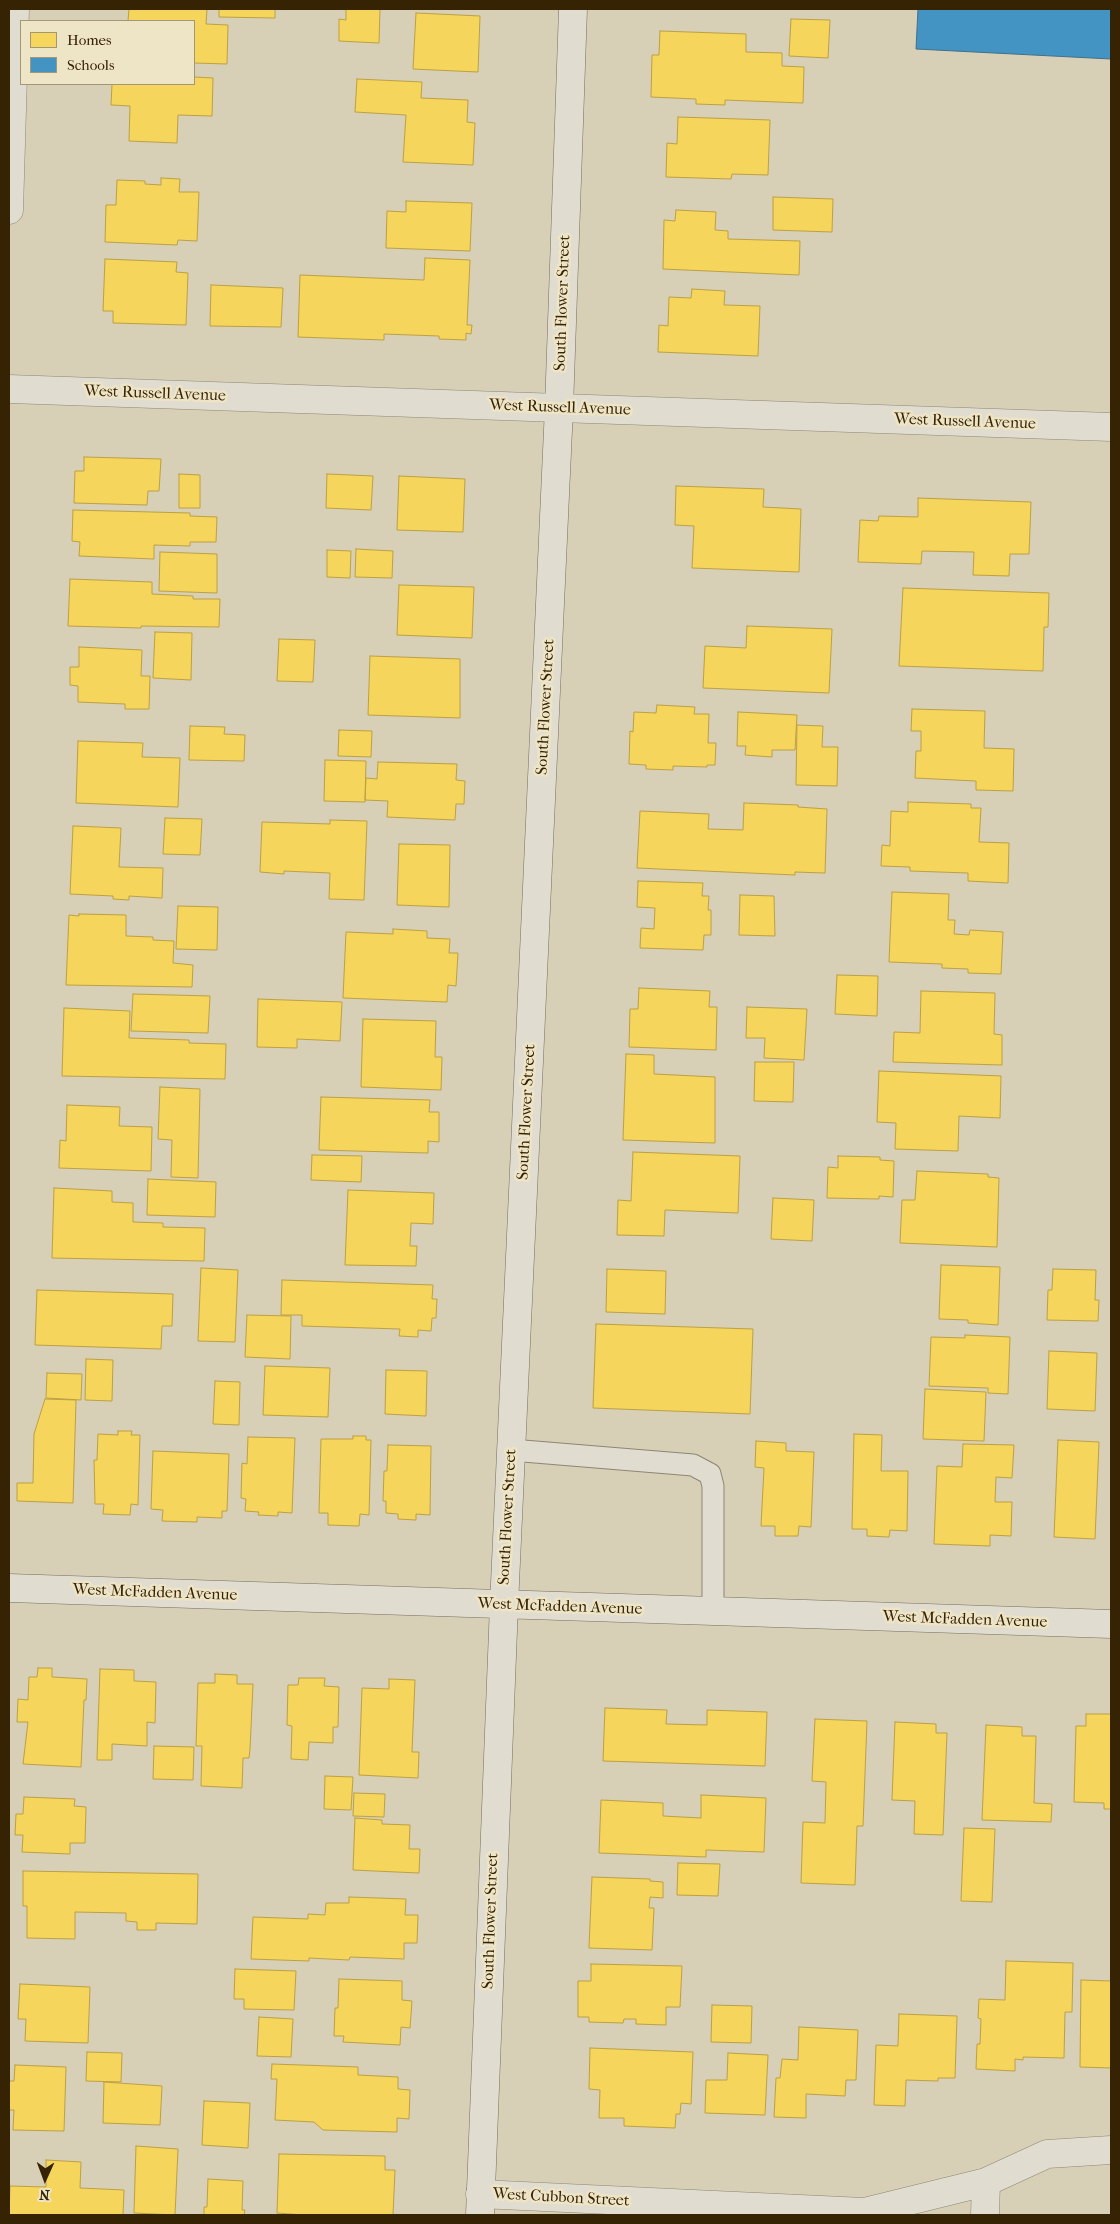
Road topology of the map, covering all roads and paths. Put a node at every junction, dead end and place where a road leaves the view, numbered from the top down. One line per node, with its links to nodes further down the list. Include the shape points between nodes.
1 (15, 9): 3 (street)
2 (573, 9): 5 (street, South Flower Street)
3 (9, 210)
4 (9, 389): 5 (street, West Russell Avenue)
5 (559, 408): 6 (street, West Russell Avenue); 7 (street, South Flower Street)
6 (1111, 427)
7 (511, 1450): 9 (street, South Flower Street); 10 (lane, via 693,1465 710,1474 713,1486)
8 (9, 1588): 9 (street, West McFadden Avenue)
9 (504, 1605): 10 (street, West McFadden Avenue); 14 (street, South Flower Street)
10 (713, 1612): 11 (street, West McFadden Avenue)
11 (1111, 1624)
12 (1111, 2150): 13 (street, West Cubbon Street, via 1047,2154)
13 (986, 2182): 14 (street, West Cubbon Street, via 864,2212); 15 (street)
14 (480, 2205)
15 (985, 2215)

